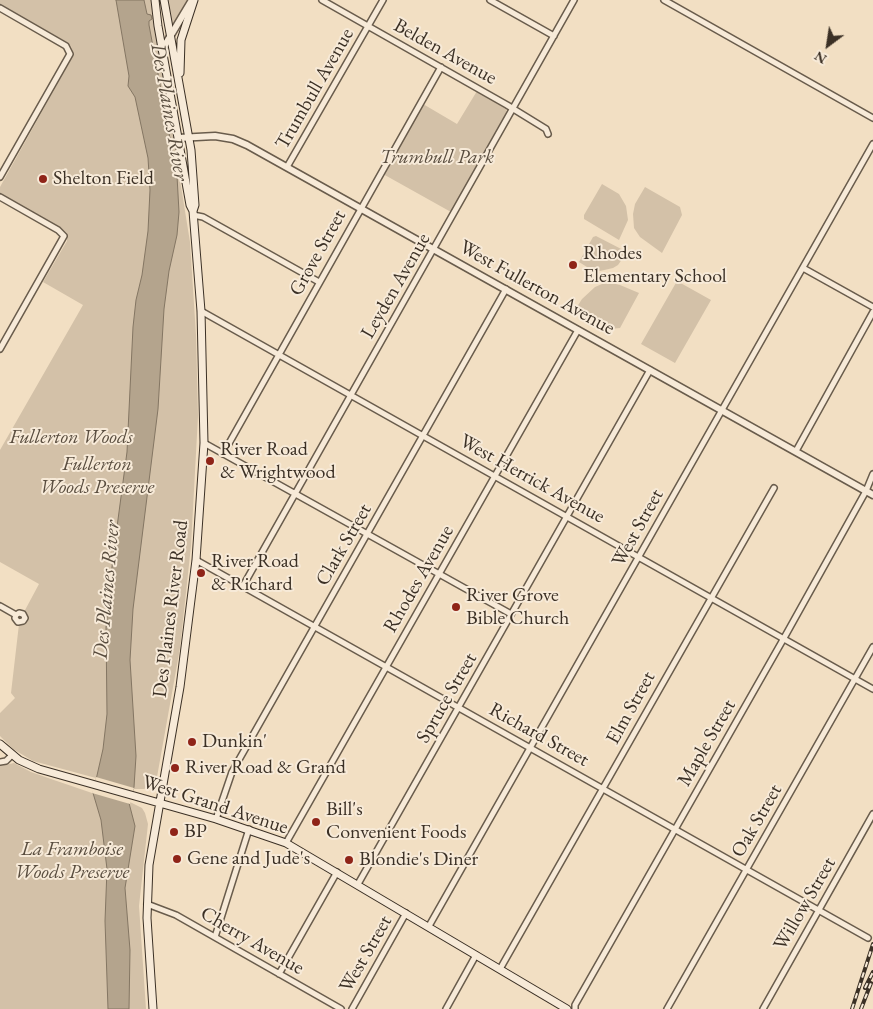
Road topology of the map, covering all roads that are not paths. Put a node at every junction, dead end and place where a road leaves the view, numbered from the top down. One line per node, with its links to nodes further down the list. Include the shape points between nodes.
1 (155, 0): 13 (main road, Des Plaines River Road)
2 (164, 0): 12 (main road, Des Plaines River Road)
3 (193, 0): 12 (street); 15 (main road, via 181,40)
4 (322, 0): 10 (street, Belden Avenue)
5 (383, 0): 10 (street, Trumbull Avenue)
6 (490, 0): 11 (street)
7 (574, 0): 11 (street, Leyden Avenue)
8 (664, 0): 17 (street)
9 (0, 9): 23 (street, via 66,46 70,52)
10 (368, 26): 14 (street, Belden Avenue); 22 (street, Trumbull Avenue)
11 (554, 36): 16 (street, Leyden Avenue)
12 (170, 37): 13 (street); 15 (main road, Des Plaines River Road)
13 (162, 50): 20 (main road, Des Plaines River Road)
14 (441, 67): 16 (street, Belden Avenue); 25 (street, Grove Street)
15 (179, 86): 19 (main road, Des Plaines River Road)
16 (513, 110): 18 (street, Belden Avenue, via 546,129); 27 (street, Leyden Avenue)
17 (873, 118)
18 (548, 134)
19 (189, 137): 20 (street, West Fullerton Avenue); 22 (street, West Fullerton Avenue, via 234,139); 26 (main road, Des Plaines River Road)
20 (178, 138): 26 (main road, Des Plaines River Road)
21 (873, 144): 28 (street, West Street)
22 (288, 168): 25 (street, West Fullerton Avenue)
23 (0, 177)
24 (0, 197): 35 (street, via 64,236)
25 (361, 208): 27 (street, West Fullerton Avenue); 29 (street, Grove Street)
26 (193, 213): 29 (street); 32 (main road, Des Plaines River Road)
27 (434, 249): 30 (street, West Fullerton Avenue); 38 (street, Leyden Avenue)
28 (803, 268): 31 (street); 39 (street, West Street)
29 (319, 282): 36 (street, Grove Street)
30 (506, 289): 34 (street, West Fullerton Avenue); 40 (street, Clark Street)
31 (873, 307)
32 (201, 311): 36 (street, West Herrick Avenue); 41 (main road, Des Plaines River Road)
33 (873, 312): 42 (street)
34 (578, 330): 37 (street, West Fullerton Avenue); 45 (street, Rhodes Avenue)
35 (0, 349)
36 (279, 354): 38 (street, West Herrick Avenue); 43 (street, Grove Street)
37 (650, 370): 39 (street, West Fullerton Avenue); 50 (street, Spruce Street)
38 (351, 395): 40 (street, West Herrick Avenue); 48 (street, Leyden Avenue)
39 (722, 410): 42 (street, West Fullerton Avenue); 52 (street, West Street)
40 (423, 436): 45 (street, West Herrick Avenue); 51 (street, Clark Street)
41 (204, 443): 43 (street); 53 (main road, Des Plaines River Road)
42 (796, 452): 47 (street, West Fullerton Avenue)
43 (223, 454): 48 (street)
44 (873, 474): 47 (street, Maple Street)
45 (495, 476): 50 (street, West Herrick Avenue); 54 (street, Rhodes Avenue)
46 (774, 488): 56 (street, Elm Street)
47 (866, 491): 49 (street, West Fullerton Avenue); 61 (street, Maple Street)
48 (295, 494): 51 (street); 55 (street, Leyden Avenue)
49 (873, 494)
50 (568, 517): 52 (street, West Herrick Avenue); 58 (street, Spruce Street)
51 (367, 534): 54 (street); 60 (street, Clark Street)
52 (639, 557): 56 (street, West Herrick Avenue); 68 (street, West Street)
53 (196, 560): 55 (street, Richard Street); 72 (main road, Des Plaines River Road, via 180,688)
54 (439, 574): 58 (street); 63 (street, Rhodes Avenue)
55 (243, 586): 60 (street, Richard Street)
56 (711, 597): 61 (street, West Herrick Avenue); 71 (street, Elm Street)
57 (0, 606): 59 (street)
58 (512, 614): 66 (street, Spruce Street)
59 (16, 615)
60 (315, 626): 63 (street, Richard Street); 74 (street, Clark Street, via 232,772)
61 (784, 638): 64 (street, West Herrick Avenue); 76 (street, Maple Street)
62 (873, 647): 64 (street, Oak Street)
63 (386, 667): 66 (street, Richard Street); 77 (street, Rhodes Avenue)
64 (855, 679): 65 (street, West Herrick Avenue); 78 (street, Oak Street)
65 (873, 689)
66 (459, 707): 68 (street, Richard Street); 80 (street, Spruce Street)
67 (0, 744): 69 (main road, West Grand Avenue)
68 (531, 748): 71 (street, Richard Street); 84 (street, West Street)
69 (12, 755): 70 (street); 72 (main road, West Grand Avenue, via 39,769)
70 (0, 762)
71 (603, 789): 76 (street, Richard Street); 88 (street, Elm Street)
72 (160, 803): 74 (main road, West Grand Avenue); 81 (main road, Des Plaines River Road, via 149,865)
73 (873, 814): 82 (street, Willow Street)
74 (216, 819): 75 (main road, West Grand Avenue)
75 (248, 829): 77 (main road, West Grand Avenue); 85 (street)
76 (675, 829): 78 (street, Richard Street); 95 (street, Maple Street)
77 (286, 843): 79 (main road, West Grand Avenue)
78 (747, 870): 82 (street, Richard Street); 96 (street, Oak Street)
79 (337, 872): 80 (main road, West Grand Avenue); 89 (street)
80 (358, 884): 83 (main road, West Grand Avenue)
81 (147, 904): 85 (street, Cherry Avenue, via 176,915); 90 (main road, Des Plaines River Road)
82 (819, 910): 86 (street, Richard Street); 97 (street, Willow Street)
83 (406, 913): 84 (main road, West Grand Avenue); 92 (street, West Street)
84 (429, 926): 87 (main road, West Grand Avenue)
85 (215, 937): 89 (street, Cherry Avenue)
86 (868, 938)
87 (476, 955): 88 (main road, West Grand Avenue); 93 (street)
88 (500, 969): 94 (main road, West Grand Avenue)
89 (279, 974): 91 (street, Cherry Avenue)
90 (153, 1009)
91 (341, 1009)
92 (352, 1009)
93 (446, 1009)
94 (568, 1009)
95 (575, 1009)
96 (667, 1009)
97 (763, 1009)

